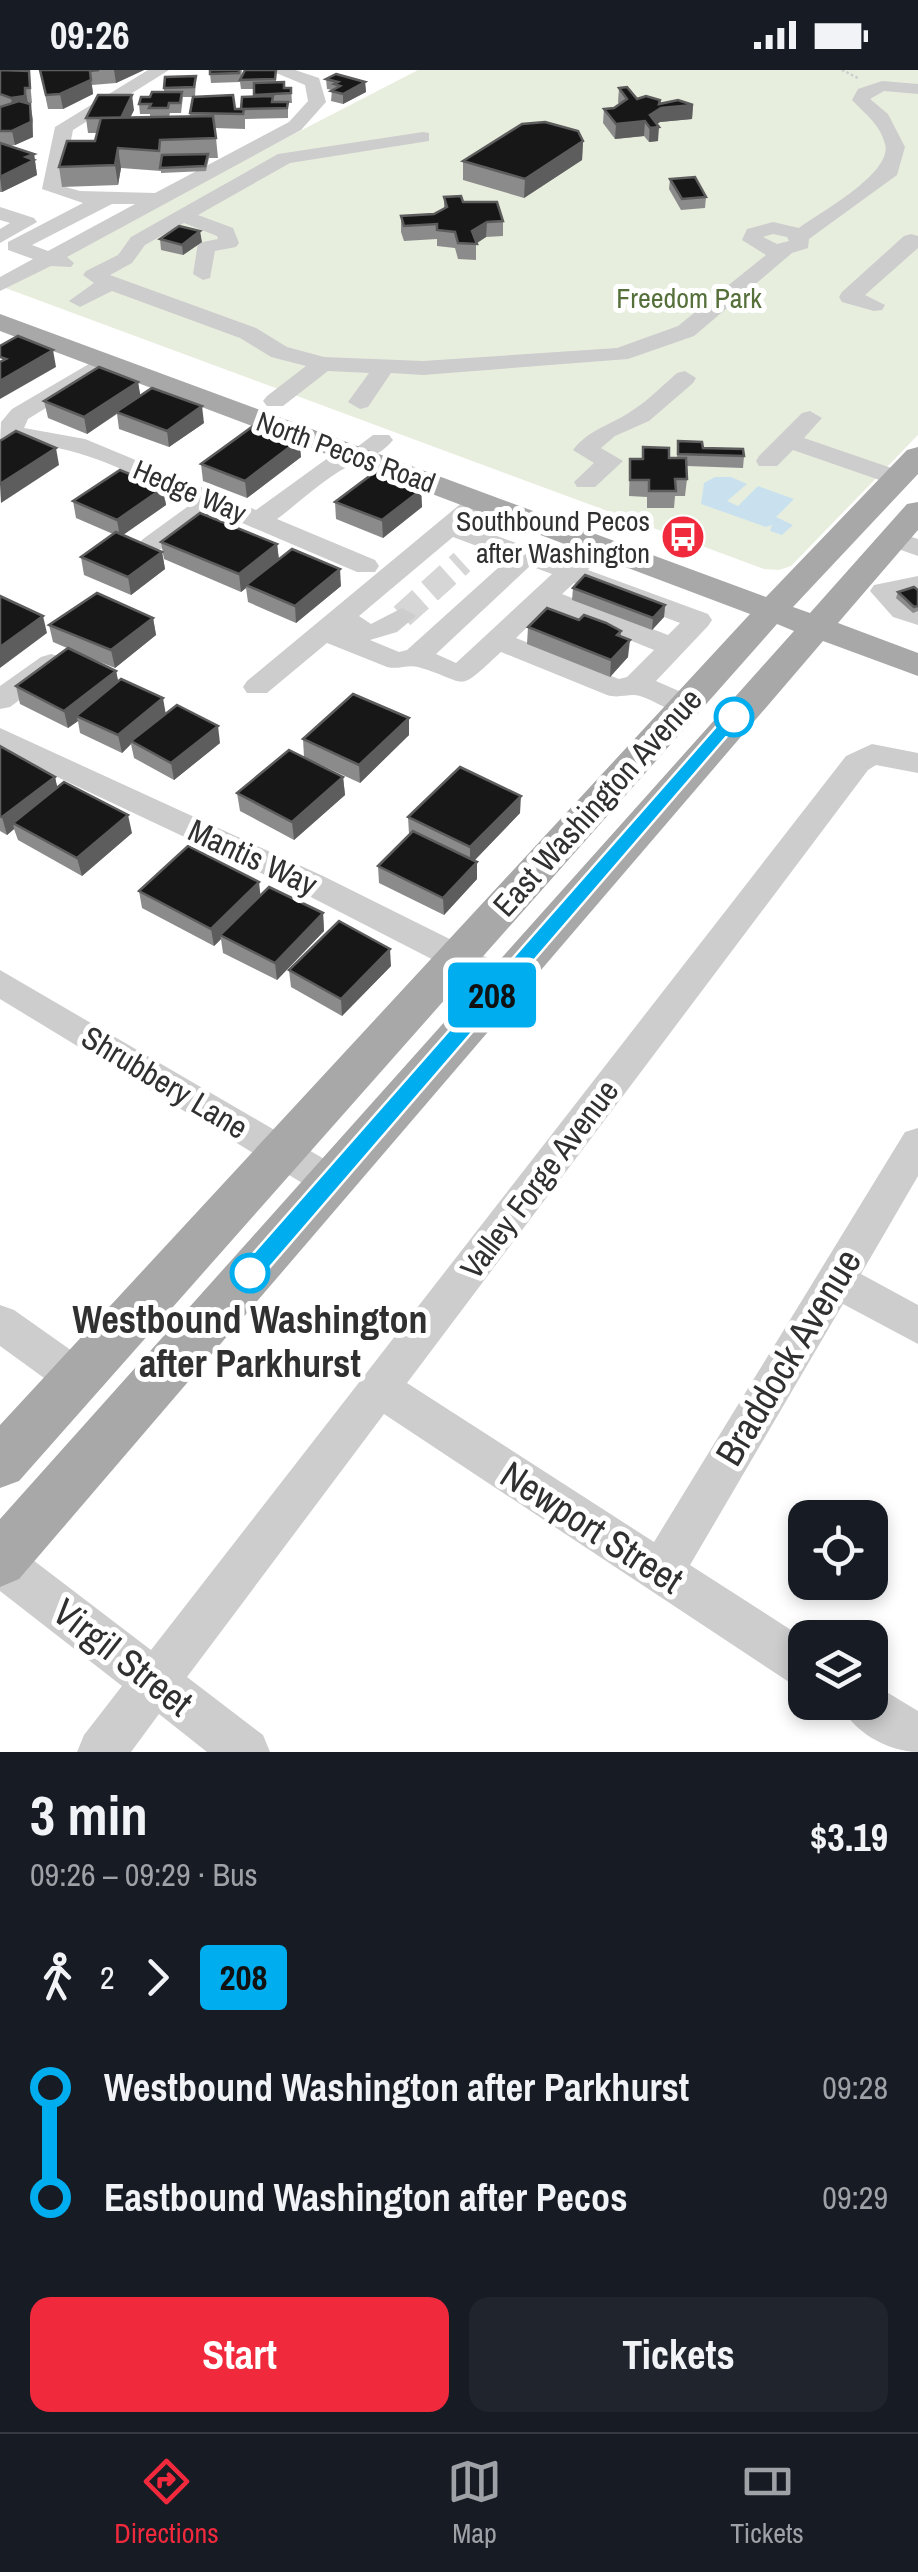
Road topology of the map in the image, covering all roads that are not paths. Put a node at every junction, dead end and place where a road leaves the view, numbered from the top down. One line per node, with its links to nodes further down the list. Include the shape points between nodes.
1 (160, 70): 7 (street, via 64,127 52,189)
2 (278, 70): 5 (street, via 314,82 316,102)
3 (918, 89): 25 (street, via 882,86 861,100 882,118 896,147 890,171 686,330 620,354 424,368)
4 (243, 131): 5 (street)
5 (282, 132): 8 (street)
6 (423, 137): 10 (street, via 285,158)
7 (108, 198): 8 (street); 12 (street)
8 (159, 199): 13 (street)
9 (0, 213): 12 (street, via 27,222)
10 (182, 216): 14 (street, via 226,232 229,243 205,247); 15 (street)
11 (918, 242): 18 (street, via 912,240 850,297)
12 (4, 244): 13 (street)
13 (50, 258): 15 (street); 16 (street)
14 (203, 274)
15 (92, 275): 17 (street); 19 (street); 21 (street)
16 (0, 284)
17 (80, 300)
18 (874, 304)
19 (0, 306): 27 (main road, North Pecos Road, via 19,307)
20 (0, 322): 23 (main road, North Pecos Road)
21 (233, 328): 22 (street); 24 (street, via 279,352)
22 (207, 346)
23 (106, 362): 27 (main road, via 167,374 252,405); 30 (street, via 20,414); 32 (main road, North Pecos Road)
24 (323, 364): 25 (street); 27 (street)
25 (386, 364): 28 (street)
26 (685, 378): 35 (street, via 642,416 607,430 584,450 611,461)
27 (275, 402): 32 (main road, North Pecos Road)
28 (360, 402)
29 (810, 418): 31 (street)
30 (5, 439): 36 (street, Hedge Way, via 77,444)
31 (788, 440): 33 (street); 34 (street)
32 (370, 449): 37 (main road, North Pecos Road); 39 (street, via 360,466); 50 (main road, North Pecos Road)
33 (768, 461)
34 (908, 467): 50 (main road, via 892,513)
35 (586, 482)
36 (212, 500): 39 (street, Hedge Way); 42 (street)
37 (479, 501): 40 (street); 43 (main road, North Pecos Road)
38 (918, 511): 41 (main road, East Washington Avenue)
39 (268, 524): 46 (street, Hedge Way)
40 (450, 526): 45 (street); 51 (street)
41 (905, 543): 50 (main road, East Washington Avenue)
42 (152, 544)
43 (598, 545): 47 (street); 50 (main road, North Pecos Road)
44 (466, 559): 45 (street)
45 (520, 562): 47 (street); 59 (street)
46 (366, 566)
47 (570, 572): 49 (street); 57 (street, via 698,620)
48 (918, 584): 53 (street, via 883,591)
49 (544, 596): 56 (street); 57 (street)
50 (802, 608): 55 (main road, North Pecos Road); 60 (main road, North Pecos Road); 64 (main road, East Washington Avenue); 68 (main road, East Washington Avenue)
51 (348, 613): 52 (street, via 348,623 368,633); 54 (street)
52 (402, 616)
53 (918, 617)
54 (324, 632): 59 (street, via 397,661); 62 (street)
55 (918, 638)
56 (497, 640): 59 (street, via 459,675); 61 (street, via 618,689)
57 (672, 648): 61 (street)
58 (62, 654): 63 (street)
59 (417, 656)
60 (918, 665)
61 (636, 684): 64 (street)
62 (257, 688)
63 (0, 700)
64 (685, 705): 67 (main road, East Washington Avenue)
65 (0, 738): 67 (street, Mantis Way)
66 (918, 763): 77 (street, Valley Forge Avenue, via 872,754 857,763)
67 (456, 956): 68 (street, Mantis Way); 71 (main road, East Washington Avenue)
68 (504, 981): 72 (main road, East Washington Avenue)
69 (0, 982): 71 (street, Shrubbery Lane)
70 (918, 1143): 73 (street, Braddock Avenue)
71 (281, 1151): 72 (street, Shrubbery Lane); 76 (main road, East Washington Avenue)
72 (330, 1181): 79 (main road, East Washington Avenue)
73 (834, 1279): 75 (street); 80 (street, Braddock Avenue)
74 (0, 1323): 76 (street)
75 (918, 1326)
76 (77, 1378): 78 (main road, East Washington Avenue)
77 (379, 1388): 80 (street, Newport Street); 82 (street, Valley Forge Avenue)
78 (0, 1463)
79 (0, 1562): 82 (street, Virgil Street)
80 (660, 1572): 81 (street, Newport Street)
81 (788, 1655)
82 (156, 1682): 85 (street, Valley Forge Avenue); 86 (street, Virgil Street)
83 (888, 1719): 84 (street)
84 (918, 1739)
85 (101, 1752)
86 (246, 1752)

